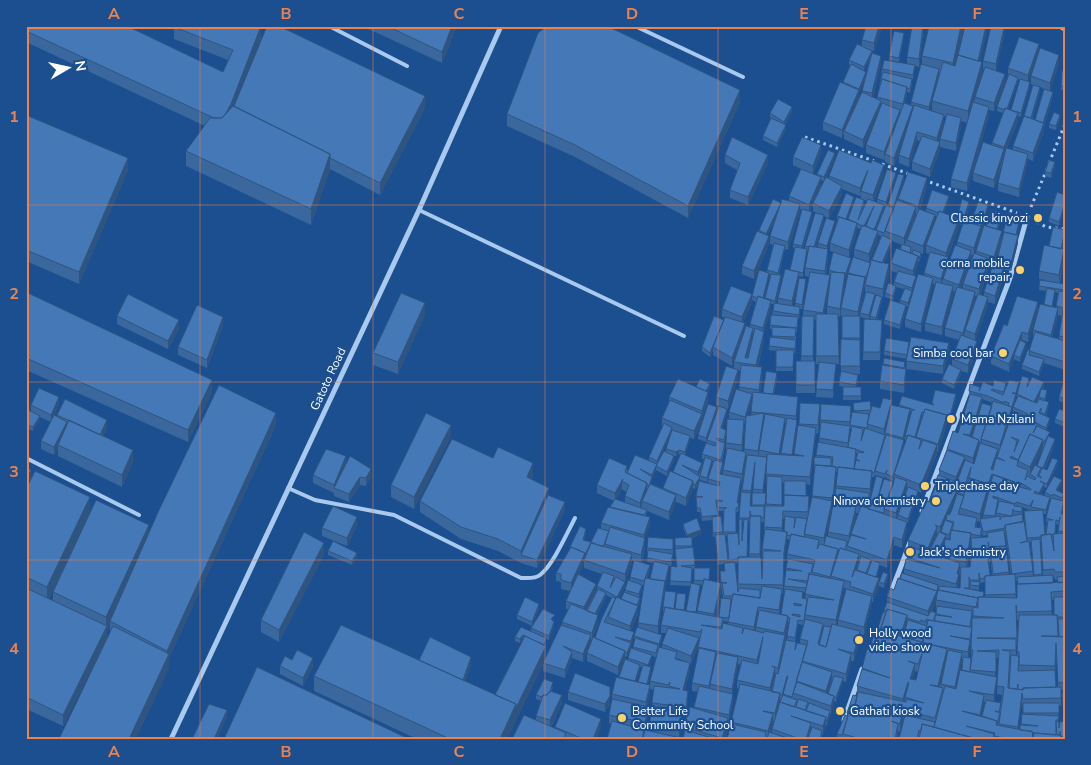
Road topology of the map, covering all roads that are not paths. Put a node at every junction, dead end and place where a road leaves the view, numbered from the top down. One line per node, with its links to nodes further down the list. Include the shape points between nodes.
1 (328, 26): 6 (lane)
2 (501, 26): 8 (street, Gatoto Road)
3 (635, 26): 7 (lane)
4 (1060, 26): 5 (street)
5 (1065, 29)
6 (407, 66)
7 (743, 77)
8 (419, 210): 10 (lane); 12 (street, Gatoto Road)
9 (1027, 217): 14 (street, via 1010,278)
10 (684, 336)
11 (26, 458): 13 (lane)
12 (288, 488): 15 (lane, via 315,500 394,515 522,578 531,579 550,564); 20 (street, Gatoto Road)
13 (139, 515)
14 (919, 517)
15 (575, 518)
16 (912, 535): 17 (street)
17 (888, 600)
18 (864, 665): 19 (street)
19 (840, 730)
20 (171, 739)

